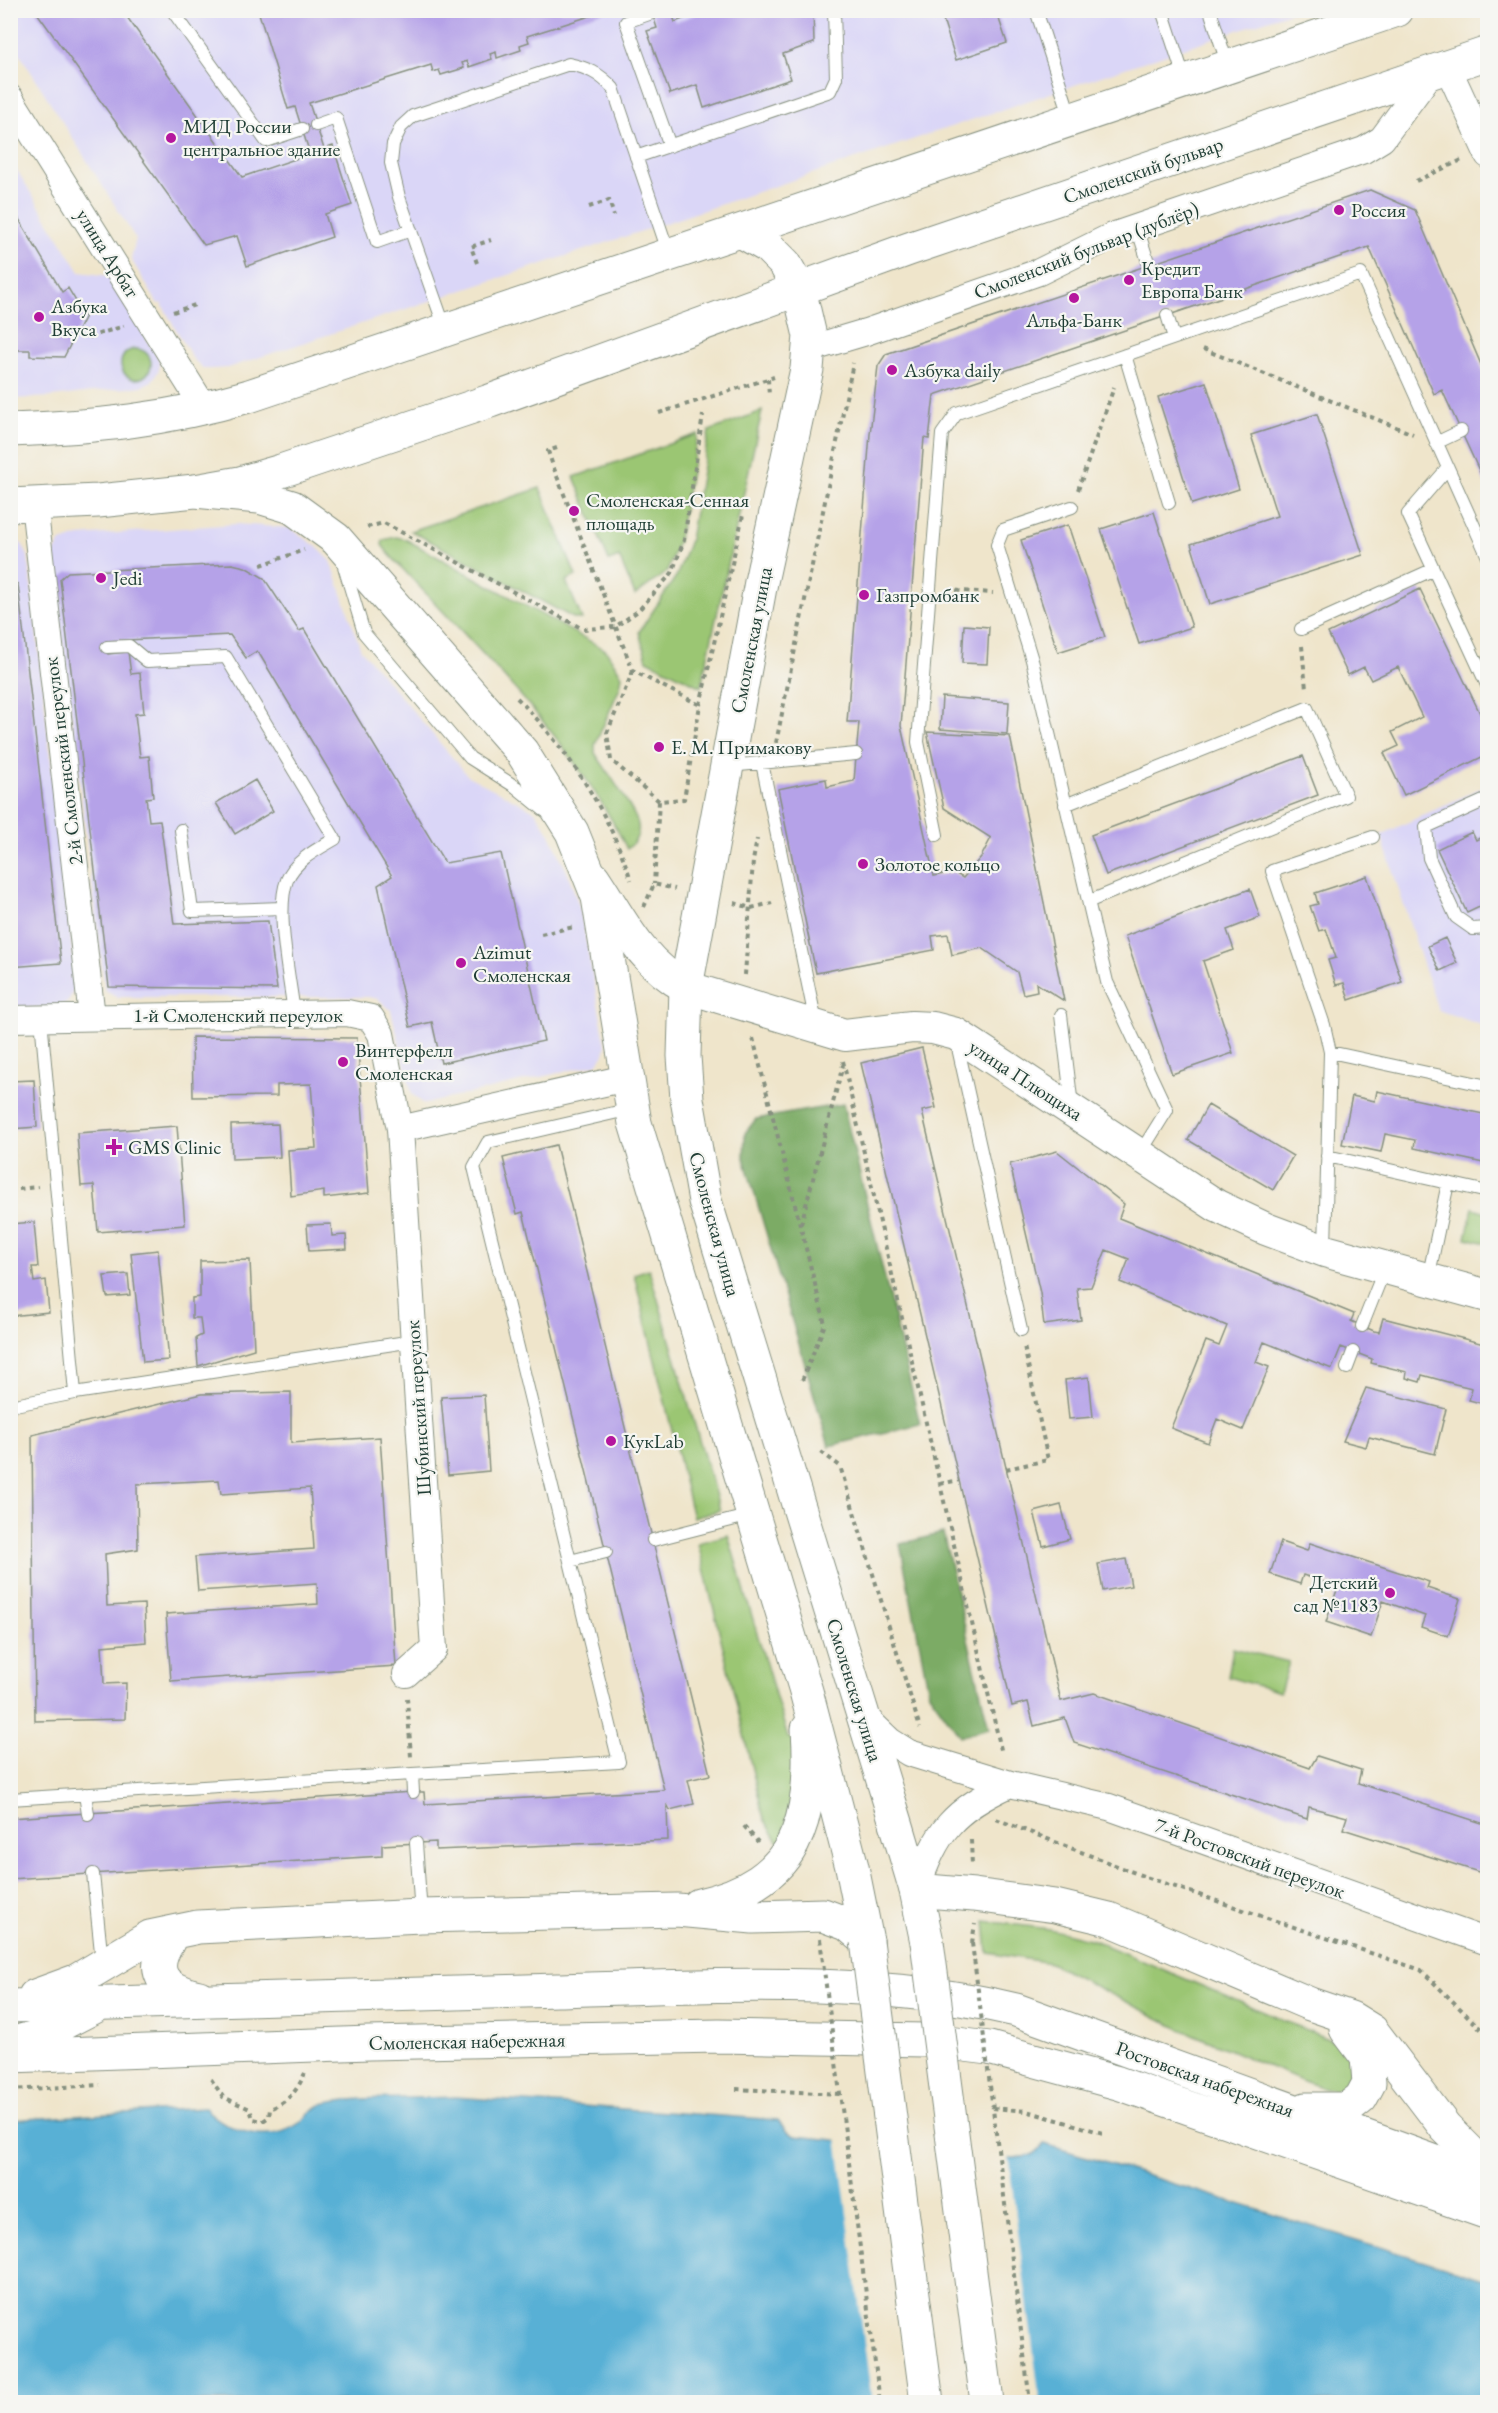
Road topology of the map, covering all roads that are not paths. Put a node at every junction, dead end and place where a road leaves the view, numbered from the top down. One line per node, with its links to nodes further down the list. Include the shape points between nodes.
1 (172, 10): 16 (lane, via 266,141)
2 (834, 10): 17 (lane, via 836,78 830,91)
3 (1036, 10): 14 (lane)
4 (1162, 10): 11 (lane)
5 (1210, 10): 9 (lane)
6 (1397, 10): 9 (main road)
7 (652, 13): 17 (lane, via 626,22)
8 (1488, 53): 10 (main road, Смоленский бульвар)
9 (1228, 67): 11 (main road)
10 (1440, 68): 13 (street); 20 (street, Смоленский бульвар (дублёр), via 1388,132 1364,150); 25 (main road, Смоленский бульвар)
11 (1185, 81): 14 (main road)
12 (10, 98): 31 (street, улица Арбат)
13 (1478, 112): 19 (street)
14 (1072, 120): 22 (main road)
15 (316, 125): 21 (lane, via 336,118 377,242)
16 (302, 129)
17 (670, 146): 18 (lane)
18 (636, 157): 21 (lane, via 613,88 602,76 568,64 413,116 401,128 393,144 391,163); 23 (lane)
19 (1477, 157)
20 (1137, 227): 24 (lane); 29 (street, Смоленский бульвар (дублёр), via 1092,244 1039,272)
21 (411, 230): 27 (lane)
22 (741, 231): 23 (main road); 25 (main road, Смоленская улица, via 767,246 785,264)
23 (669, 255): 27 (main road)
24 (1149, 265)
25 (799, 289): 29 (main road, Смоленская улица, via 807,313); 36 (main road, via 384,437 240,483)
26 (1167, 315): 28 (lane)
27 (446, 330): 31 (main road)
28 (1174, 338): 30 (lane); 34 (lane, via 1361,274)
29 (809, 349): 50 (main road, Смоленская улица)
30 (1125, 355): 37 (lane); 46 (lane, via 957,413 942,434)
31 (205, 409): 32 (main road, via 91,427)
32 (19, 430)
33 (1461, 431): 34 (lane)
34 (1436, 443): 35 (lane)
35 (1447, 469): 41 (lane); 42 (lane, via 1408,514)
36 (195, 491): 38 (main road); 40 (main road, via 259,497 292,507)
37 (1169, 503)
38 (22, 505): 64 (street, 2-й Смоленский переулок, via 59,651)
39 (1072, 507): 52 (lane, via 1004,530 997,545 1032,660)
40 (336, 538): 54 (main road, via 522,752); 54 (lane, via 364,633 470,758 516,787)
41 (1488, 557)
42 (1432, 570): 43 (lane); 45 (lane)
43 (1301, 629)
44 (107, 647): 59 (lane, via 129,646 147,661 226,657 335,839 305,858 287,879)
45 (1487, 685)
46 (918, 741): 47 (lane); 55 (lane)
47 (905, 744)
48 (856, 754): 49 (lane)
49 (767, 763): 50 (lane); 67 (lane, via 767,789)
50 (727, 766): 61 (main road, Смоленская улица)
51 (1488, 798): 60 (lane, via 1426,827 1429,858 1456,917 1473,929)
52 (1065, 805): 58 (lane); 58 (lane, via 1307,708 1346,796)
53 (181, 830): 59 (lane, via 192,911)
54 (572, 832): 57 (main road)
55 (938, 836)
56 (1373, 837): 69 (lane, via 1272,871)
57 (590, 872): 61 (street, улица Плющиха, via 644,956 665,976); 71 (main road, via 602,921)
58 (1090, 901): 74 (lane, via 1107,982 1167,1110)
59 (282, 908): 62 (lane)
60 (1488, 928)
61 (686, 987): 67 (street, улица Плющиха); 95 (main road, Смоленская улица, via 687,1099 705,1201)
62 (294, 1013): 64 (street, 1-й Смоленский переулок); 73 (street, 1-й Смоленский переулок, via 347,1013 371,1018 381,1034)
63 (1061, 1015): 72 (lane)
64 (93, 1017): 66 (street, 1-й Смоленский переулок)
65 (10, 1019): 66 (street, 1-й Смоленский переулок)
66 (41, 1019): 87 (lane)
67 (817, 1028): 68 (street, улица Плющиха, via 845,1035 912,1027)
68 (956, 1034): 72 (street, улица Плющиха); 83 (lane)
69 (1330, 1052): 70 (lane); 75 (lane)
70 (1488, 1086)
71 (629, 1094): 73 (street); 89 (main road); 92 (lane, via 488,1142 474,1167)
72 (1073, 1110): 74 (street, улица Плющиха)
73 (400, 1129): 84 (street, Шубинский переулок)
74 (1138, 1156): 78 (street, улица Плющиха, via 1216,1206)
75 (1327, 1156): 76 (lane); 78 (lane)
76 (1448, 1183): 77 (lane); 80 (lane)
77 (1488, 1191)
78 (1325, 1251): 79 (street, улица Плющиха)
79 (1385, 1268): 80 (street, улица Плющиха); 82 (lane)
80 (1427, 1280): 81 (street, улица Плющиха)
81 (1488, 1296)
82 (1362, 1326)
83 (1021, 1330)
84 (413, 1341): 87 (lane); 93 (street, Шубинский переулок, via 434,1649)
85 (1353, 1352): 86 (lane)
86 (1347, 1368)
87 (75, 1393): 88 (lane)
88 (10, 1406)
89 (753, 1515): 90 (lane); 94 (main road)
90 (653, 1540)
91 (606, 1552): 92 (lane)
92 (570, 1561): 96 (lane, via 619,1762)
93 (406, 1674)
94 (806, 1691): 105 (main road, via 811,1769 806,1810 795,1838 779,1865 761,1881 724,1899); 108 (main road)
95 (863, 1715): 97 (street, 7-й Ростовский переулок, via 909,1753); 104 (main road, Смоленская улица)
96 (411, 1774): 98 (lane); 99 (lane)
97 (1010, 1784): 104 (street, via 958,1813 932,1849); 110 (street, 7-й Ростовский переулок, via 1109,1807)
98 (413, 1792)
99 (86, 1794): 100 (lane); 101 (lane)
100 (10, 1799)
101 (88, 1814)
102 (416, 1843): 106 (lane)
103 (93, 1874): 111 (lane)
104 (916, 1890): 115 (main road, via 1044,1905 1108,1919); 124 (main road, Смоленская улица, bridge, via 927,1942)
105 (677, 1910): 106 (main road); 108 (main road, via 753,1917 823,1915 847,1924)
106 (421, 1916): 107 (main road)
107 (198, 1927): 109 (main road); 111 (main road, via 150,1937)
108 (867, 1941): 123 (main road, bridge)
109 (168, 1942): 112 (main road, via 159,1967 163,1979 185,1994); 113 (main road, via 126,1975)
110 (1488, 1942)
111 (102, 1964): 114 (main road, via 76,1981)
112 (210, 1999): 113 (main road); 119 (main road, Ростовская набережная, via 738,1985 919,1992 1016,2010)
113 (105, 2002): 114 (main road); 117 (main road, via 36,2037)
114 (10, 2004)
115 (1310, 2004): 119 (main road, via 1347,2029 1367,2057 1369,2083 1361,2098 1347,2109); 120 (main road, via 1350,2018 1372,2031 1445,2127)
116 (924, 2040): 118 (main road, Смоленская набережная, via 719,2036); 122 (main road, Ростовская набережная, via 989,2048 1118,2083)
117 (10, 2044)
118 (10, 2056)
119 (1281, 2107): 121 (main road, Ростовская набережная)
120 (1488, 2170)
121 (1488, 2181)
122 (1488, 2213)
123 (927, 2403)
124 (987, 2403)

